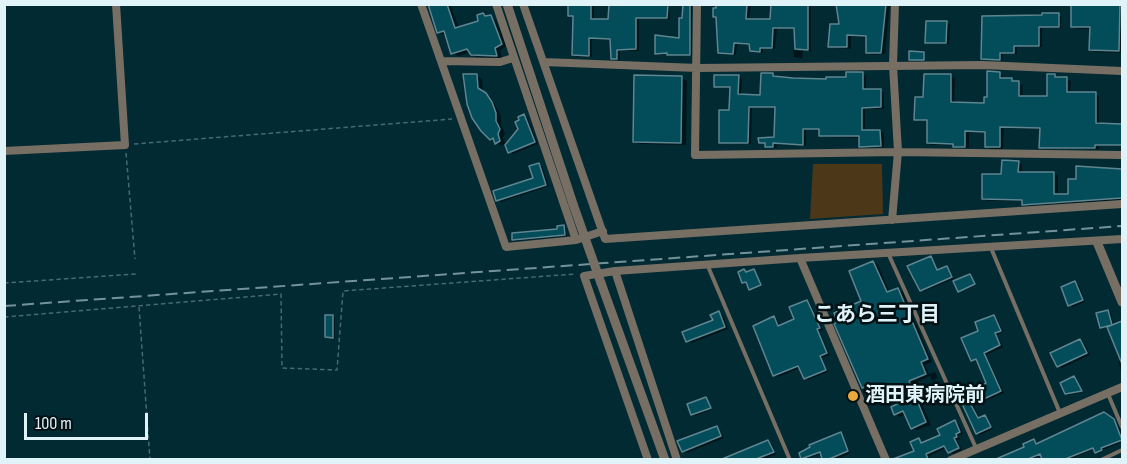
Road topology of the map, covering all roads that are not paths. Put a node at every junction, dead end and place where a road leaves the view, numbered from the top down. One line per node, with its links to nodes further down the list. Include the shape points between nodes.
1 (116, 4): 14 (street, via 125,145)
2 (421, 4): 9 (street)
3 (496, 4): 8 (street)
4 (507, 4): 36 (street, bridge, via 573,204)
5 (523, 4): 10 (street)
6 (697, 4): 12 (street)
7 (895, 4): 11 (street)
8 (513, 58): 9 (street, via 500,62); 21 (street)
9 (441, 61): 21 (street, via 506,247)
10 (544, 62): 12 (street); 19 (street)
11 (893, 65): 12 (street); 13 (street); 15 (street)
12 (697, 68): 15 (street, via 696,155)
13 (1122, 70)
14 (4, 151)
15 (898, 152): 16 (street); 18 (street)
16 (1122, 155)
17 (1122, 204): 18 (street)
18 (892, 220): 19 (street, via 605,239)
19 (603, 231): 21 (street)
20 (1122, 239): 22 (street)
21 (576, 240)
22 (1097, 242): 23 (street); 28 (street)
23 (991, 248): 24 (street); 31 (lane)
24 (888, 253): 25 (street); 33 (lane)
25 (800, 258): 26 (street); 39 (street)
26 (706, 264): 27 (street); 38 (lane)
27 (615, 271): 35 (street, via 584,276); 37 (street)
28 (1122, 302)
29 (1122, 387): 30 (street)
30 (1107, 392): 31 (street); 32 (lane)
31 (1060, 412): 33 (street)
32 (1122, 427)
33 (976, 448): 40 (street)
34 (1122, 450): 41 (lane)
35 (648, 459)
36 (665, 459)
37 (677, 459)
38 (790, 459)
39 (886, 459)
40 (951, 459)
41 (1101, 459)

